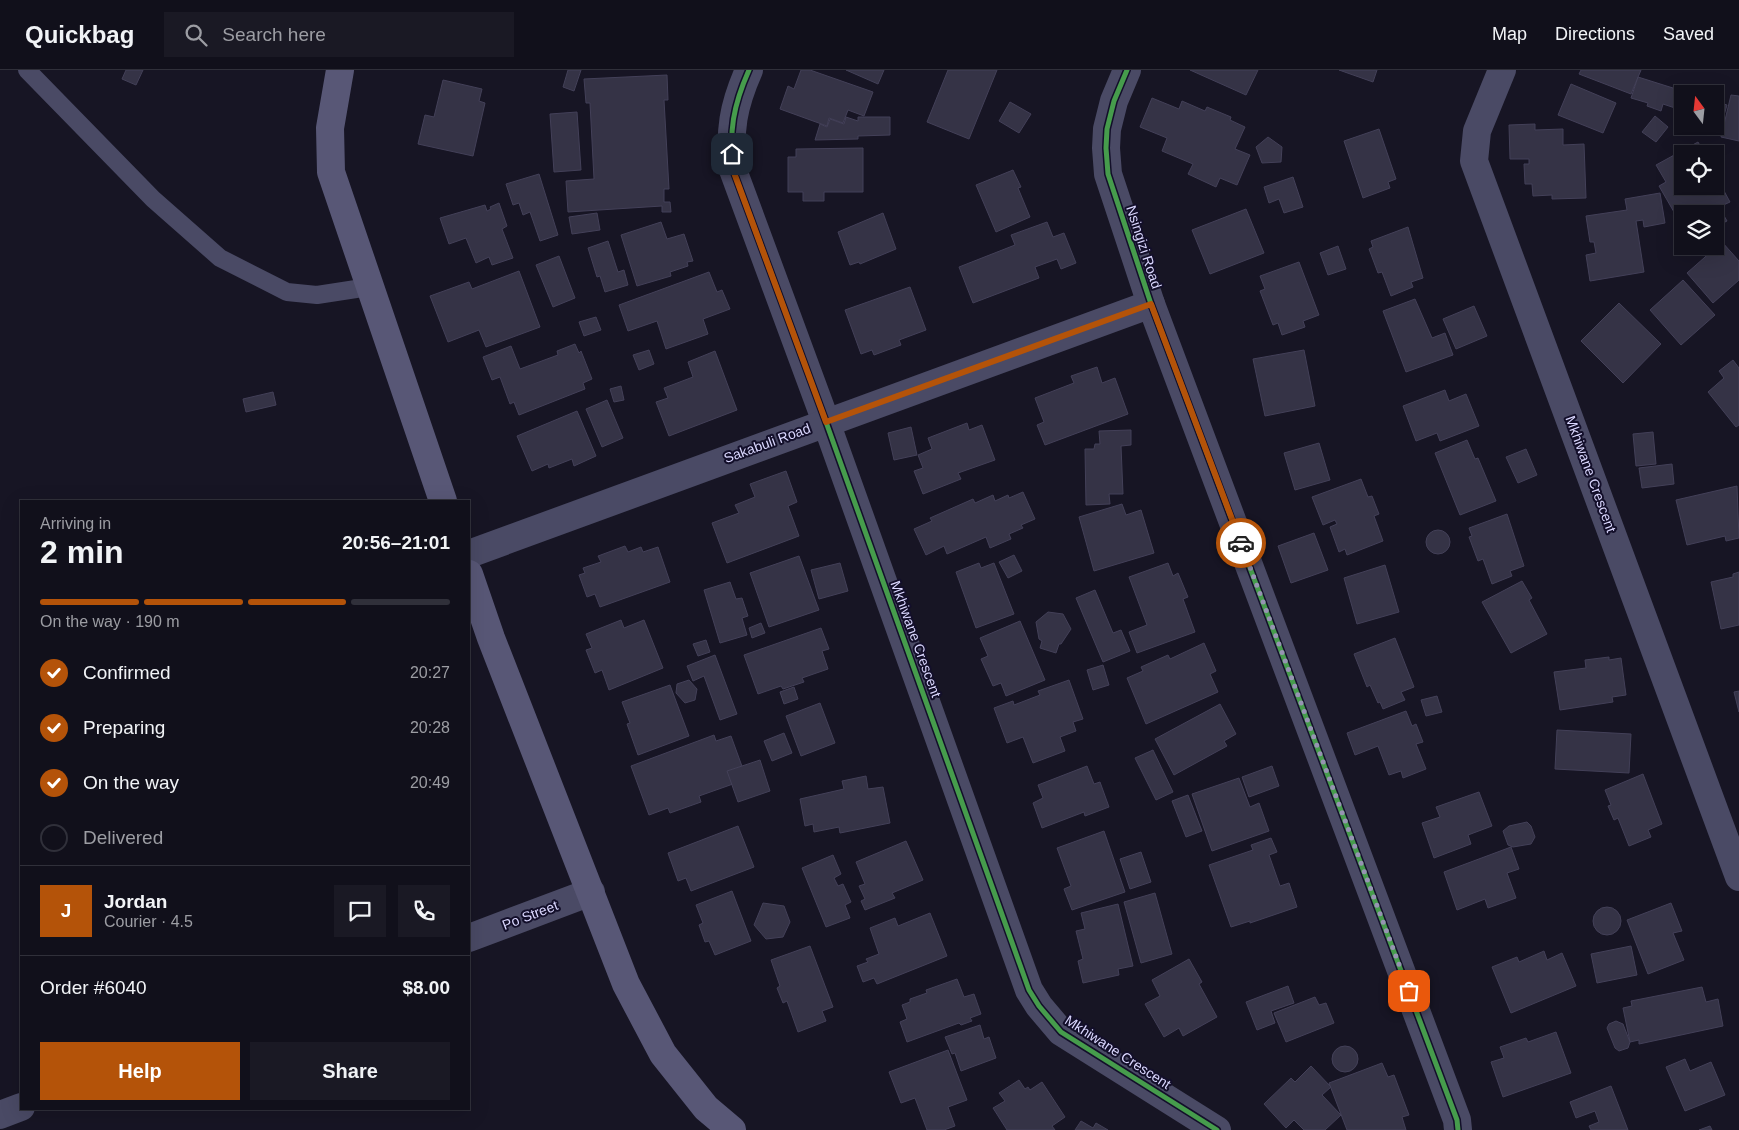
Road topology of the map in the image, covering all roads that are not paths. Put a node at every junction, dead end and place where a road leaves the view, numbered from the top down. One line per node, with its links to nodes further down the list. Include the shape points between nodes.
1 (27, 70): 6 (lane, via 153,199 220,258 288,292 317,295)
2 (340, 70): 6 (street, via 330,128 331,172)
3 (748, 70): 8 (street, Mkhiwane Crescent, via 732,130 733,170)
4 (1127, 70): 7 (street, Nsingizi Road, via 1107,129 1108,174)
5 (1502, 70): 12 (street, Mkhiwane Crescent, via 1477,131 1474,161)
6 (369, 287): 9 (street)
7 (1151, 304): 8 (street, Sakabuli Road); 19 (street, Nsingizi Road, via 1358,852)
8 (826, 422): 10 (street, Sakabuli Road); 18 (street, Mkhiwane Crescent, via 1029,990 1061,1032)
9 (443, 500)
10 (470, 554)
11 (470, 577): 13 (street)
12 (1739, 877)
13 (591, 892): 14 (street, Po Street); 17 (street, via 626,984 663,1054 706,1108)
14 (470, 938)
15 (20, 1107): 16 (street)
16 (0, 1115)
17 (732, 1130)
18 (1217, 1130)
19 (1458, 1130)

